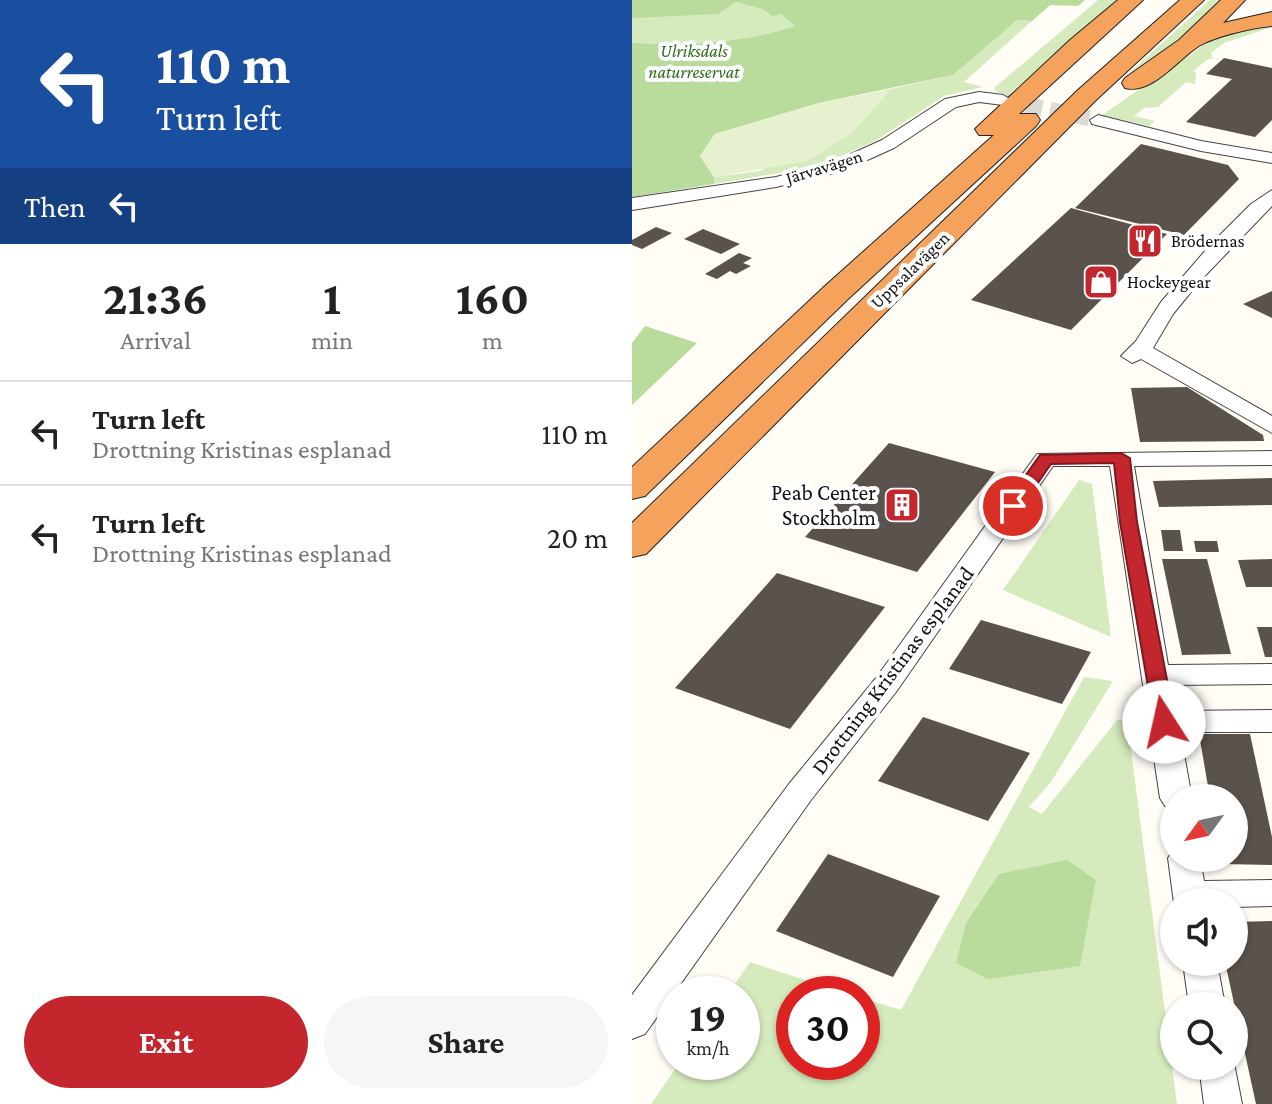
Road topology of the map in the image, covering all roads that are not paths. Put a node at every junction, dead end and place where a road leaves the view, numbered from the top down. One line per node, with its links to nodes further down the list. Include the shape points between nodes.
1 (1132, 0): 13 (highway, via 962,154)
2 (1164, 0): 13 (highway, Uppsalavägen)
3 (1193, 0): 10 (highway, Uppsalavägen, via 1087,95)
4 (1234, 0): 6 (highway)
5 (1272, 19): 6 (highway, via 1233,26)
6 (1187, 45): 10 (highway)
7 (1003, 100): 12 (street, Järvavägen, via 979,97 951,103 888,144 837,167)
8 (1098, 120): 9 (street)
9 (1270, 167): 11 (street)
10 (1014, 170): 18 (highway, Uppsalavägen)
11 (1266, 201): 14 (street, via 1166,308 1137,353)
12 (632, 204)
13 (836, 293): 17 (highway, Uppsalavägen)
14 (1272, 426)
15 (1121, 458): 16 (street, Drottning Kristinas esplanad); 20 (street); 26 (street, Drottning Kristinas esplanad, via 1046,459 886,685 800,792)
16 (1272, 458)
17 (632, 488)
18 (632, 545)
19 (1272, 674): 20 (street)
20 (1156, 675): 22 (street)
21 (1272, 721): 22 (street)
22 (1164, 722): 23 (street)
23 (1174, 784)
24 (1272, 893): 25 (street)
25 (1248, 894)
26 (632, 1023)
27 (1219, 1080): 28 (street)
28 (1223, 1104)

